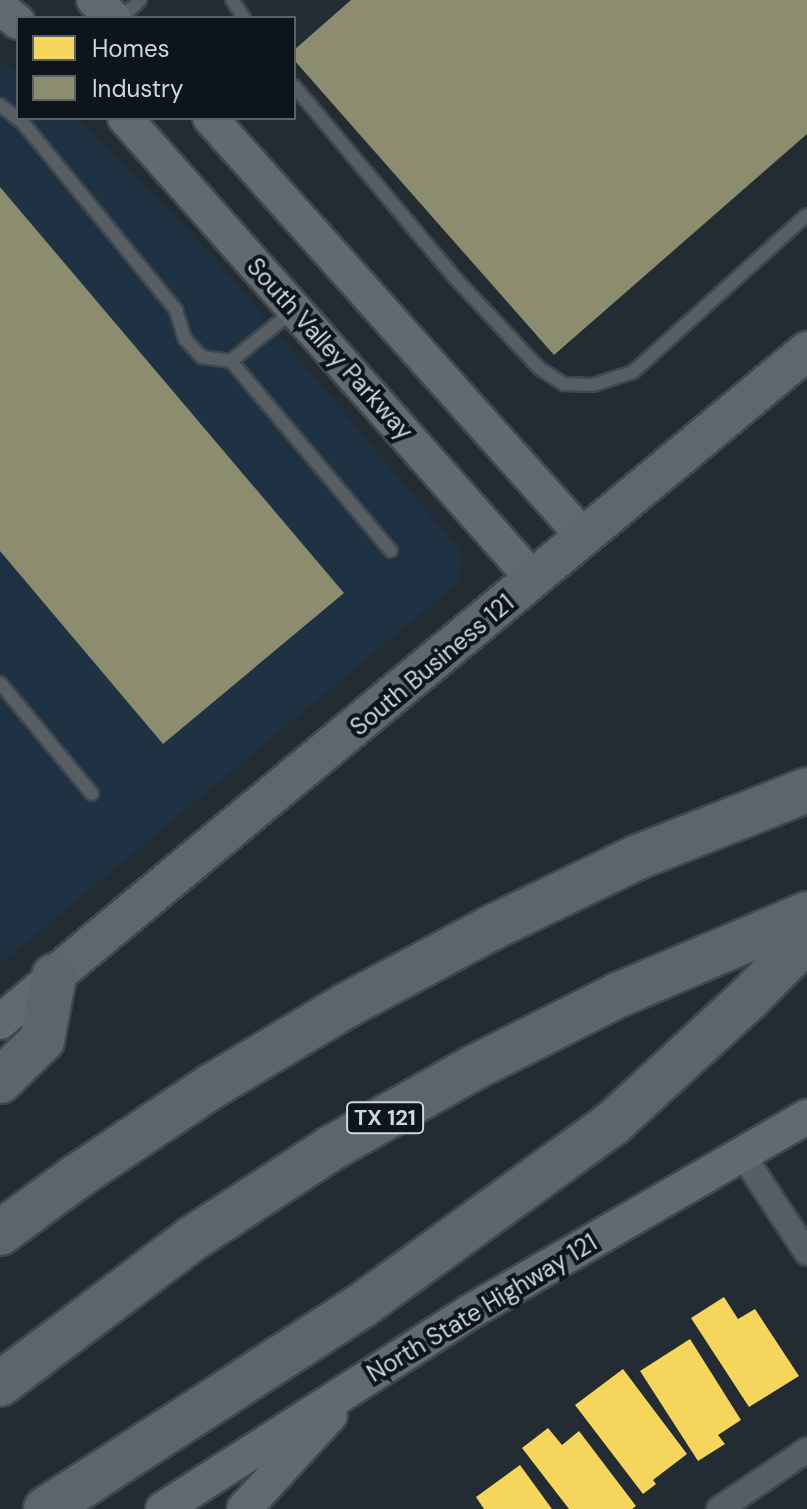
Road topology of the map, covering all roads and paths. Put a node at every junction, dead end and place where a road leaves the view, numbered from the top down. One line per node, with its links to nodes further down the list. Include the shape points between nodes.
1 (94, 0): 4 (main road)
2 (140, 0): 5 (lane)
3 (0, 7): 6 (main road)
4 (111, 16)
5 (123, 16)
6 (16, 20)
7 (296, 88): 13 (lane, via 456,279 539,368 564,384 593,385 633,372)
8 (0, 105): 9 (lane)
9 (16, 118)
10 (19, 120): 16 (lane, via 176,310 185,339 202,357)
11 (127, 120): 14 (main road, South Valley Parkway)
12 (212, 120): 17 (main road)
13 (807, 215)
14 (295, 309): 16 (lane); 19 (main road, South Valley Parkway)
15 (807, 351): 17 (main road, South Business 121)
16 (231, 361): 18 (lane)
17 (585, 538): 19 (main road, South Business 121)
18 (391, 551)
19 (534, 580): 25 (main road, South Business 121)
20 (0, 683): 22 (lane)
21 (807, 790): 30 (highway, via 638,857 347,1005 212,1086)
22 (92, 794)
23 (807, 914): 33 (highway, TX 121, via 618,995 333,1147 193,1238)
24 (807, 939): 35 (highway, via 600,1133 361,1306)
25 (54, 976): 26 (main road); 27 (highway, via 42,1040)
26 (0, 1022)
27 (0, 1081)
28 (807, 1117): 29 (main road, North State Highway 121)
29 (742, 1154): 31 (street); 32 (main road, North State Highway 121, via 470,1312)
30 (0, 1233)
31 (807, 1253)
32 (361, 1382): 36 (main road, North State Highway 121); 37 (main road)
33 (0, 1384)
34 (807, 1450): 38 (street)
35 (46, 1509)
36 (163, 1509)
37 (244, 1509)
38 (719, 1509)

